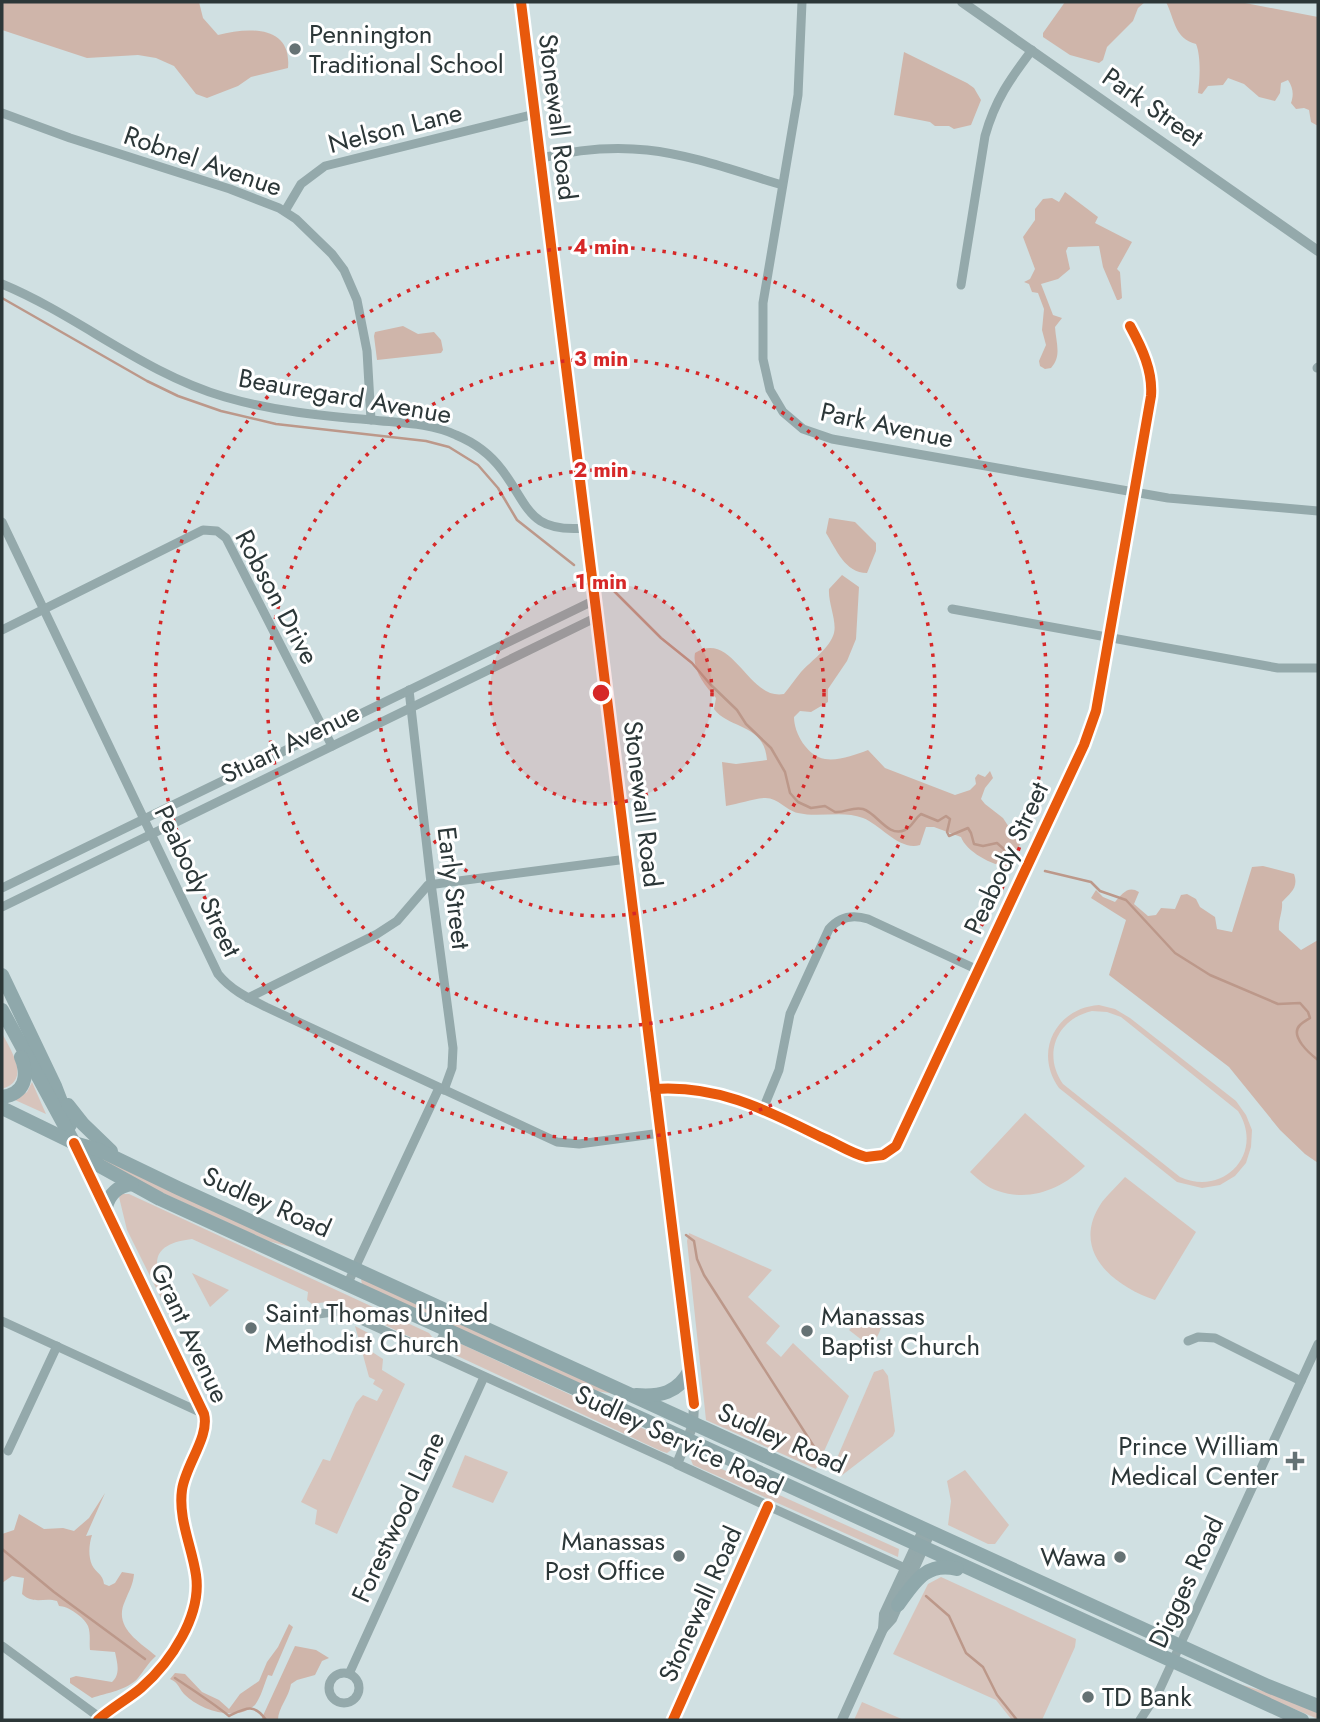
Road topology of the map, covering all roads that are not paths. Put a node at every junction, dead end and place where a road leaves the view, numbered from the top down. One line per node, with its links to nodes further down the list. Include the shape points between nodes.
1 (521, 2): 6 (street, Stonewall Road)
2 (802, 2): 8 (street, Park Avenue, via 798,94)
3 (962, 2): 4 (street, Park Street)
4 (1032, 50): 10 (street, Park Street); 12 (street, via 1005,85 990,117)
5 (2, 113): 9 (street, Robnel Avenue)
6 (535, 114): 7 (street, Stonewall Road); 9 (street, Nelson Lane, via 325,166 301,184)
7 (541, 158): 8 (street, via 587,150 648,150); 18 (street, Stonewall Road)
8 (782, 185): 15 (street, Park Avenue, via 762,324 766,378 775,402 790,419 832,439)
9 (285, 211): 14 (street, Robnel Avenue, via 321,241 344,270 357,300 367,351)
10 (1318, 251)
11 (2, 284): 14 (street, Beauregard Avenue, via 191,385 268,408)
12 (961, 285)
13 (1130, 326): 15 (street, Peabody Street, via 1152,385)
14 (371, 420): 18 (street, Beauregard Avenue, via 434,427 463,438 500,467 526,508 539,519 562,528)
15 (1135, 492): 16 (street, Park Avenue); 24 (street, Peabody Street)
16 (1318, 510)
17 (2, 522): 20 (street, Peabody Street)
18 (586, 528): 19 (street, Stonewall Road)
19 (595, 600): 22 (street, Stonewall Road); 26 (street, Stuart Avenue)
20 (45, 609): 23 (street, Robson Drive); 28 (street, Robson Drive, via 204,530 217,531 226,538); 30 (street, Peabody Street)
21 (952, 610): 24 (street)
22 (597, 617): 27 (street, Stuart Avenue); 32 (street, Stonewall Road)
23 (2, 630)
24 (1110, 638): 25 (street, via 1278,668); 36 (street, Peabody Street, via 1092,726)
25 (1318, 668)
26 (409, 690): 27 (street, Early Street); 28 (street, Stuart Avenue)
27 (411, 707): 29 (street, Stuart Avenue); 33 (street, Early Street)
28 (324, 731): 29 (street, Robson Drive); 30 (street, Stuart Avenue)
29 (331, 746): 31 (street, Stuart Avenue)
30 (145, 818): 31 (street, Peabody Street); 34 (street, Stuart Avenue)
31 (152, 834): 35 (street, Stuart Avenue); 38 (street, Peabody Street, via 218,974)
32 (627, 859): 33 (street); 43 (street, Stonewall Road)
33 (431, 883): 38 (street, via 397,921 377,934); 42 (street, Early Street, via 453,1048 452,1068)
34 (2, 888)
35 (2, 907)
36 (978, 970): 46 (street, Peabody Street, via 897,1146 890,1152 859,1155); 46 (street, via 868,919 848,917 834,923 790,1014 779,1070)
37 (2, 975): 41 (main road, Grant Avenue)
38 (248, 998): 42 (street, Peabody Street)
39 (2, 1010): 40 (main road, Grant Avenue)
40 (18, 1038): 44 (main road, via 26,1077 16,1093); 48 (main road, Grant Avenue)
41 (55, 1086): 48 (main road, Grant Avenue); 49 (main road, via 83,1125)
42 (441, 1089): 47 (street, Peabody Street, via 557,1142); 52 (street, Early Street)
43 (655, 1089): 46 (street, Peabody Street, via 705,1091); 47 (street, Stonewall Road)
44 (2, 1097)
45 (2, 1108): 48 (main road, Sudley Road)
46 (763, 1109)
47 (661, 1133): 61 (street, Stonewall Road)
48 (74, 1143): 49 (main road, Sudley Road); 50 (main road, Sudley Road, via 90,1159); 51 (street, Grant Avenue)
49 (122, 1161): 52 (main road, Sudley Road)
50 (132, 1184): 51 (main road, via 111,1194); 53 (main road, Sudley Road)
51 (106, 1207): 65 (street, Grant Avenue)
52 (355, 1269): 53 (street, Early Street); 64 (main road, Sudley Road)
53 (347, 1285): 56 (main road, Sudley Road)
54 (317, 1314): 60 (street, Sudley Service Road, via 341,1311)
55 (2, 1321): 59 (street)
56 (446, 1330): 60 (street); 67 (main road, Sudley Road)
57 (1188, 1340): 63 (street, via 1215,1338)
58 (1318, 1344): 63 (street, Digges Road)
59 (57, 1346): 65 (street); 68 (street)
60 (434, 1353): 62 (street, Sudley Service Road)
61 (690, 1370): 64 (main road, via 668,1393); 66 (street, Stonewall Road)
62 (484, 1377): 69 (street, Sudley Service Road); 80 (street, Forestwood Lane)
63 (1301, 1381): 78 (street, Digges Road)
64 (625, 1392): 66 (main road, Sudley Road)
65 (204, 1414): 82 (street, Grant Avenue, via 204,1430 182,1491 183,1518 197,1576 192,1614 156,1672)
66 (694, 1424): 67 (street, Stonewall Road); 71 (main road, Sudley Road)
67 (688, 1441): 69 (street, Stonewall Road); 72 (main road, Sudley Road)
68 (8, 1451)
69 (677, 1464): 70 (street, Sudley Service Road)
70 (768, 1506): 73 (street, Sudley Service Road); 83 (street, Stonewall Road)
71 (927, 1531): 72 (street); 78 (main road, Sudley Road)
72 (919, 1547): 73 (street); 74 (main road, Sudley Road); 75 (street)
73 (905, 1568): 76 (street, via 884,1614)
74 (978, 1573): 75 (main road, via 933,1568); 79 (main road, Sudley Road)
75 (898, 1605): 76 (street)
76 (883, 1629): 84 (street)
77 (2, 1646): 82 (street)
78 (1180, 1646): 79 (street, Digges Road); 81 (main road, Sudley Road)
79 (1172, 1662): 85 (street, Digges Road); 86 (main road, Sudley Road)
80 (349, 1674)
81 (1318, 1706)
82 (100, 1720)
83 (673, 1720)
84 (842, 1720)
85 (1140, 1720)
86 (1302, 1720)

